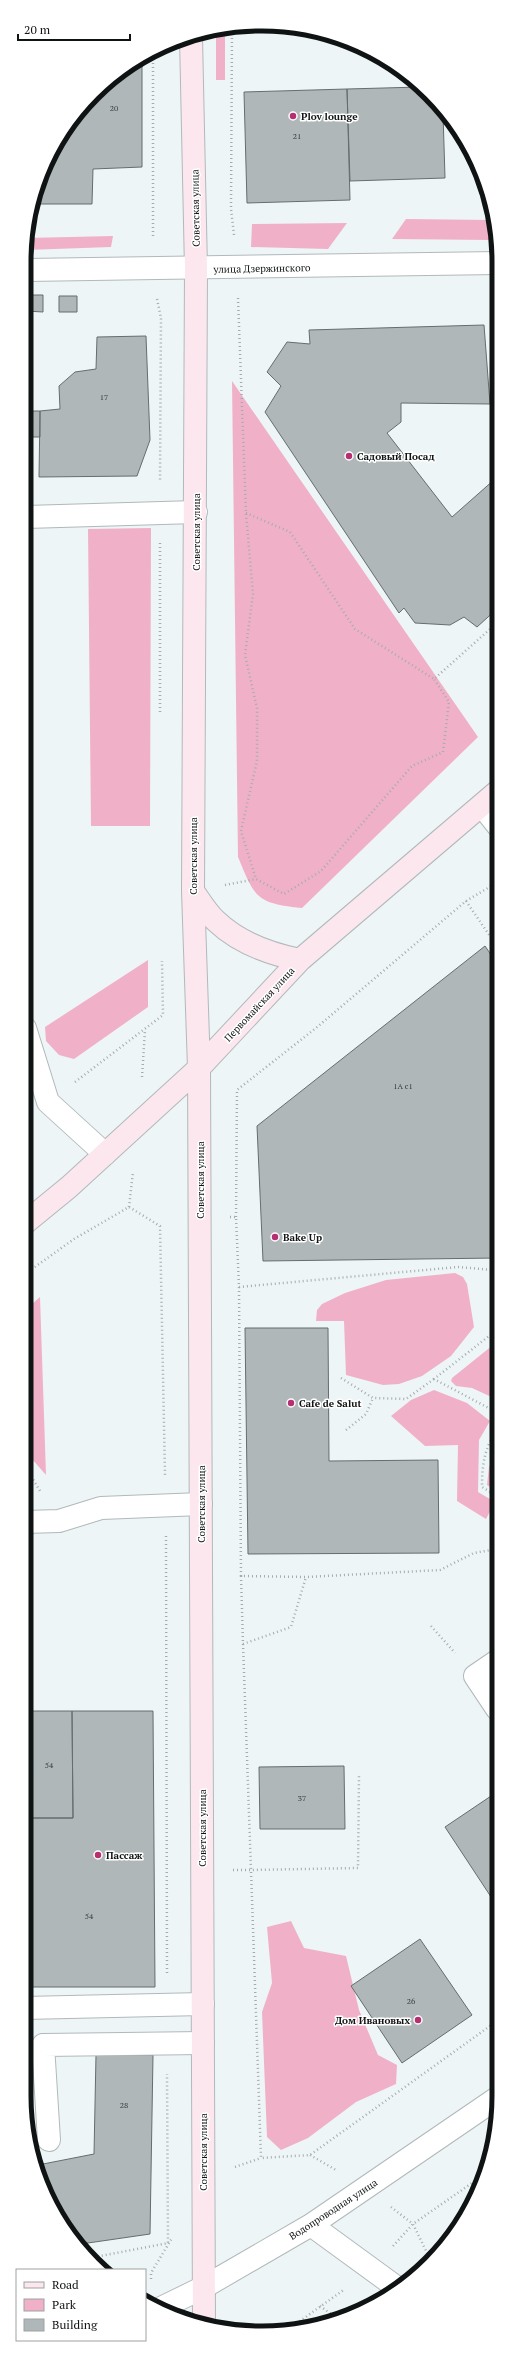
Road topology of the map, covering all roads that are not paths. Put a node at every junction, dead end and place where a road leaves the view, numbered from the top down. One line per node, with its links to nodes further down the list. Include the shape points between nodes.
1 (191, 42): 3 (main road, Советская улица)
2 (492, 263): 3 (street, улица Дзержинского)
3 (196, 268): 4 (street, улица Дзержинского); 5 (main road, Советская улица)
4 (31, 270)
5 (196, 512): 6 (street); 10 (main road, Советская улица)
6 (31, 516)
7 (492, 797): 8 (main road, Первомайская улица)
8 (482, 806): 9 (street); 11 (main road, Первомайская улица)
9 (492, 818)
10 (193, 891): 11 (main road, via 216,921 247,944 277,956); 13 (main road, Советская улица)
11 (300, 960): 13 (main road, Первомайская улица)
12 (31, 1047): 14 (street, via 48,1102)
13 (199, 1068): 14 (main road, Первомайская улица); 16 (main road, Советская улица)
14 (104, 1154): 15 (main road, Первомайская улица)
15 (31, 1218)
16 (201, 1504): 17 (street, via 101,1508 59,1521); 20 (main road, Советская улица)
17 (31, 1522)
18 (492, 1664): 19 (street, via 475,1676)
19 (492, 1702)
20 (202, 2004): 21 (street); 22 (main road, Советская улица)
21 (31, 2008)
22 (203, 2043): 24 (street, via 43,2045); 27 (main road, Советская улица)
23 (492, 2101): 25 (street, Водопроводная улица)
24 (49, 2140)
25 (312, 2226): 26 (street); 27 (street, Водопроводная улица)
26 (393, 2285)
27 (204, 2287): 28 (street, Водопроводная улица); 29 (main road, Советская улица)
28 (167, 2305)
29 (204, 2319)

